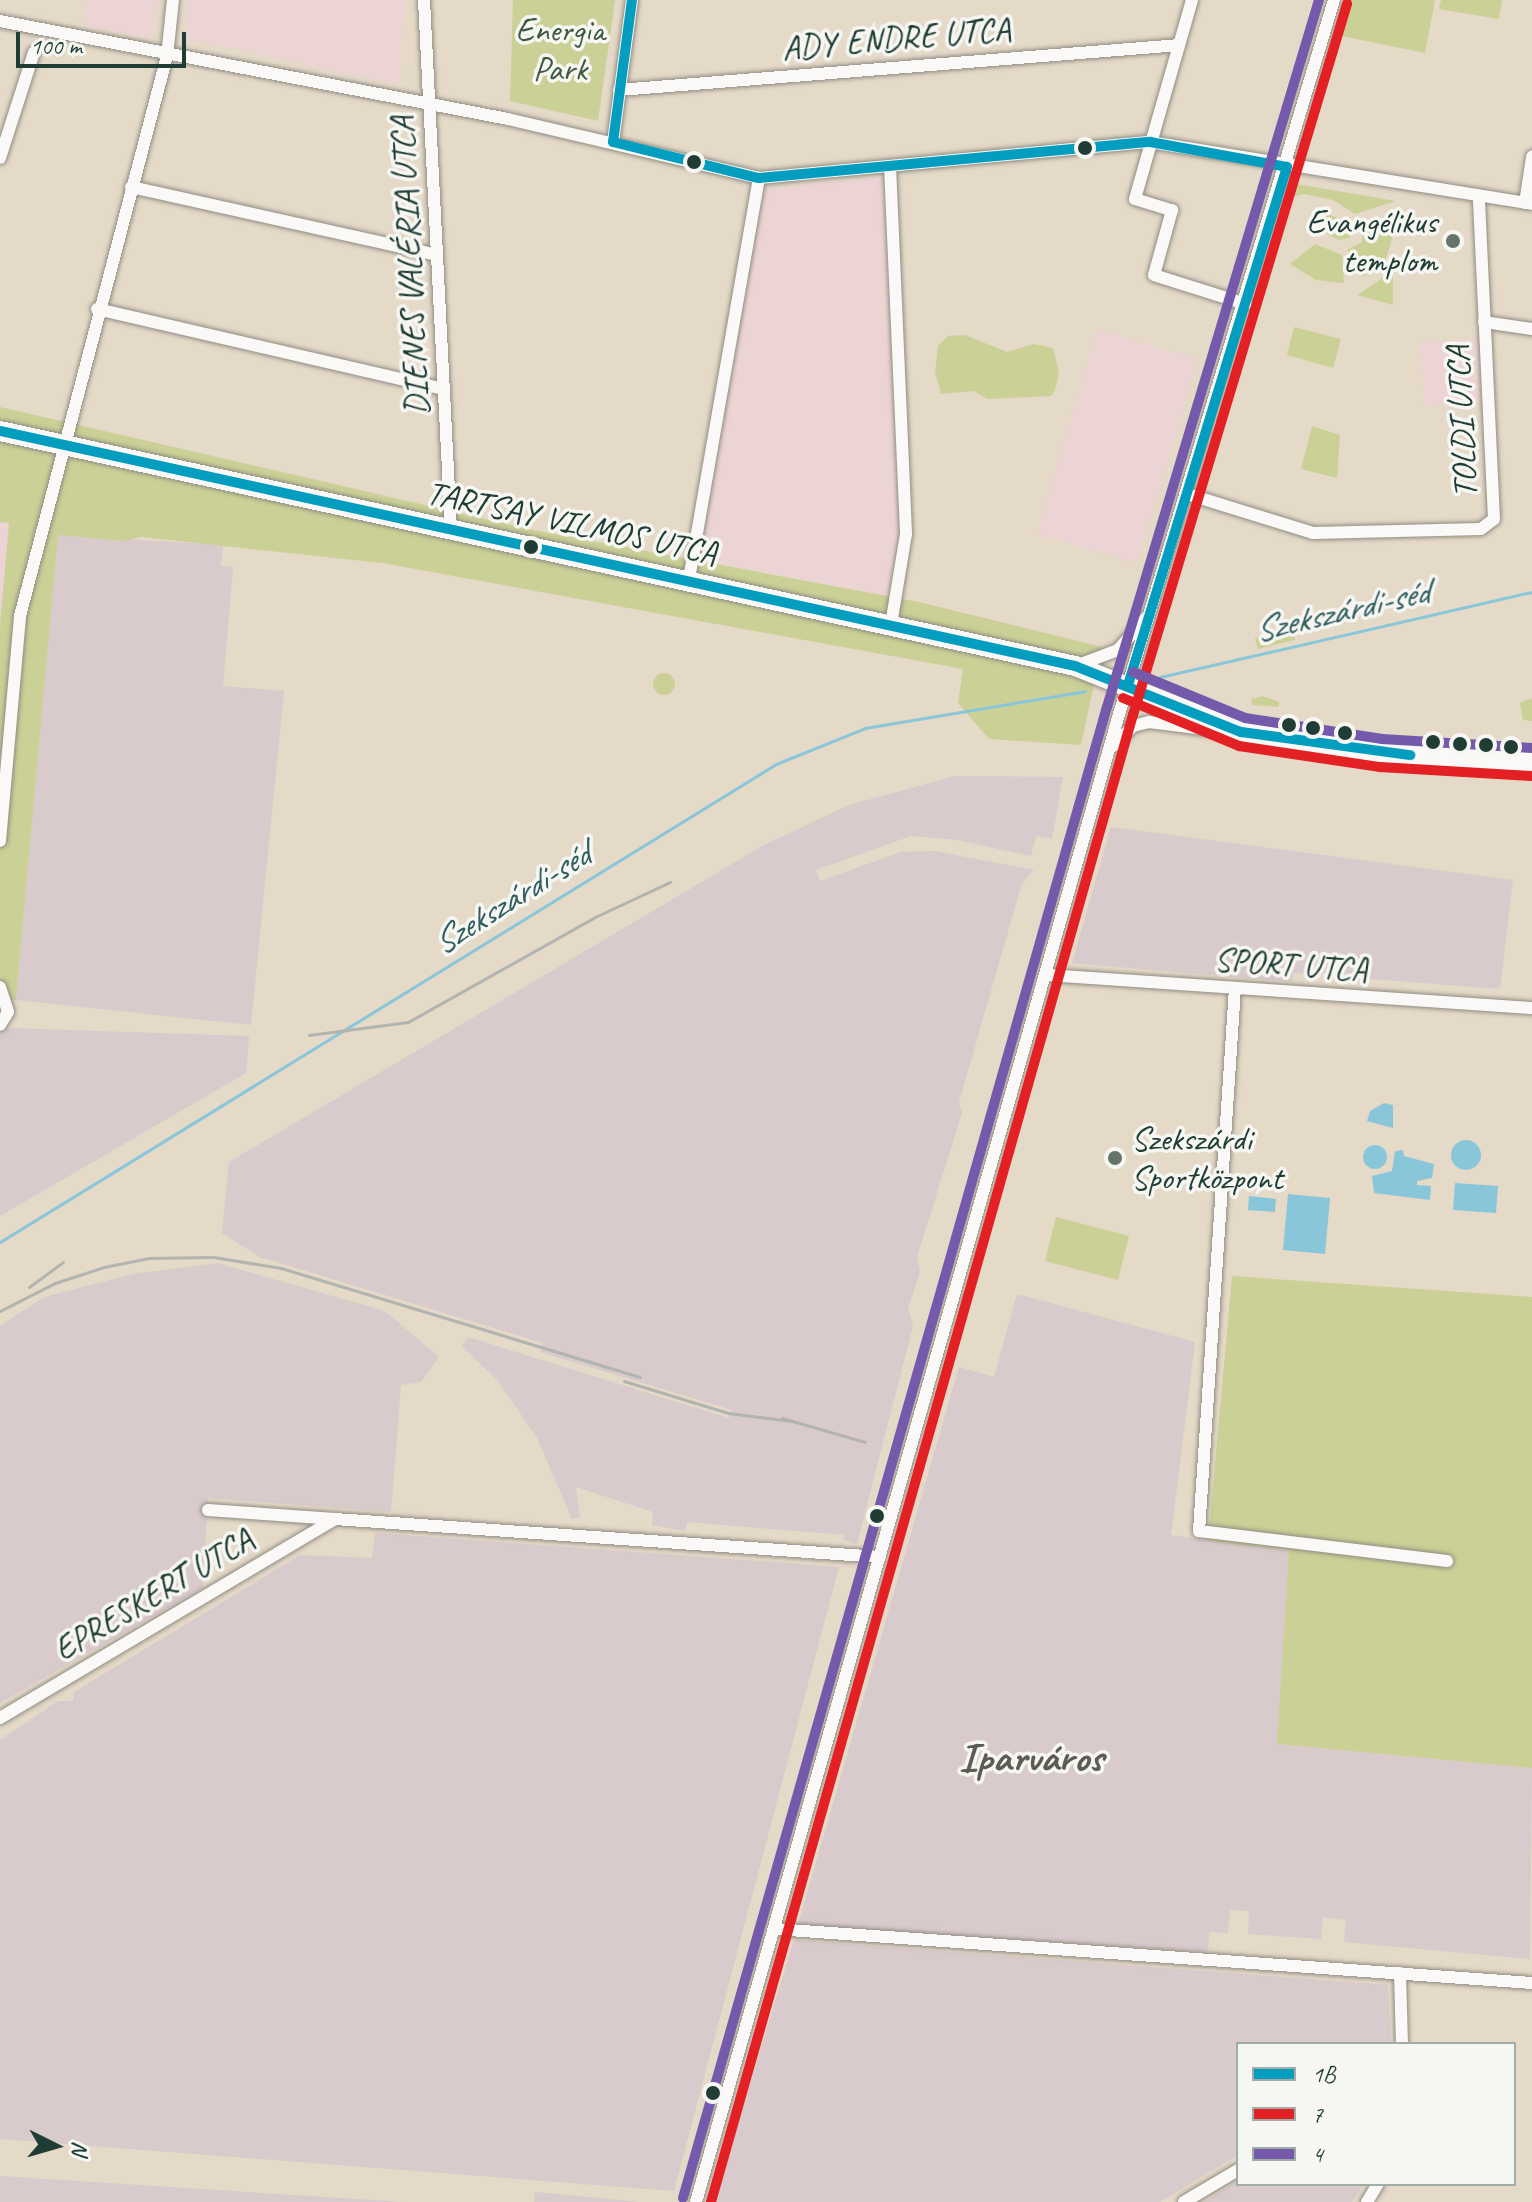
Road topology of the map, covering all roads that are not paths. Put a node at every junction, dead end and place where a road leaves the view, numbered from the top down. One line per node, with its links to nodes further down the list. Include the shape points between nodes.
1 (173, 0): 9 (street)
2 (424, 0): 11 (street, DIENES VALÉRIA UTCA)
3 (632, 0): 10 (street)
4 (1192, 0): 7 (street)
5 (1334, 0): 17 (street)
6 (0, 21): 9 (street)
7 (1179, 45): 10 (street, ADY ENDRE UTCA); 13 (street)
8 (34, 52): 15 (street)
9 (167, 56): 11 (street); 19 (street)
10 (619, 90): 12 (street)
11 (428, 106): 12 (street); 22 (street, DIENES VALÉRIA UTCA)
12 (613, 142): 18 (street)
13 (1150, 142): 16 (street); 17 (street); 23 (street, via 1135,199 1172,210 1154,275)
14 (1532, 157): 21 (street)
15 (0, 158)
16 (890, 166): 18 (street); 34 (street, via 906,534)
17 (1287, 167): 20 (street); 23 (street)
18 (759, 178): 32 (street)
19 (131, 187): 22 (street); 24 (street)
20 (1479, 197): 21 (street); 25 (street, TOLDI UTCA)
21 (1528, 204)
22 (437, 255): 27 (street, DIENES VALÉRIA UTCA)
23 (1246, 304): 30 (street)
24 (97, 309): 27 (street); 29 (street)
25 (1484, 322): 26 (street); 30 (street, TOLDI UTCA, via 1494,519 1481,529 1313,533)
26 (1532, 329)
27 (444, 389): 31 (street, DIENES VALÉRIA UTCA)
28 (0, 431): 29 (main road, TARTSAY VILMOS UTCA)
29 (62, 445): 31 (main road, TARTSAY VILMOS UTCA); 40 (street, via 20,616)
30 (1187, 494): 33 (street)
31 (451, 529): 32 (main road, TARTSAY VILMOS UTCA)
32 (689, 579): 34 (main road, TARTSAY VILMOS UTCA)
33 (1150, 613): 35 (street, via 1118,650); 36 (street)
34 (891, 625): 35 (main road, TARTSAY VILMOS UTCA)
35 (1075, 666): 36 (main road, TARTSAY VILMOS UTCA)
36 (1128, 685): 37 (main road, TARTSAY VILMOS UTCA); 38 (street)
37 (1241, 732): 38 (street, via 1208,733 1149,722 1133,726); 39 (main road, TARTSAY VILMOS UTCA, via 1381,753)
38 (1110, 748): 41 (street)
39 (1532, 762)
40 (0, 841)
41 (1046, 975): 43 (street, SPORT UTCA); 48 (street)
42 (0, 987): 45 (street, via 8,1012)
43 (1235, 988): 44 (street, SPORT UTCA); 49 (street, via 1199,1531)
44 (1532, 1008)
45 (0, 1025)
46 (208, 1510): 47 (street, EPRESKERT UTCA)
47 (335, 1519): 48 (street, EPRESKERT UTCA); 50 (street, EPRESKERT UTCA)
48 (880, 1557): 51 (street)
49 (1447, 1561)
50 (0, 1718)
51 (775, 1929): 52 (street); 56 (street)
52 (1400, 1973): 53 (street); 54 (street)
53 (1532, 1983)
54 (1402, 2042)
55 (1236, 2171): 57 (street)
56 (696, 2202)
57 (1184, 2202)

